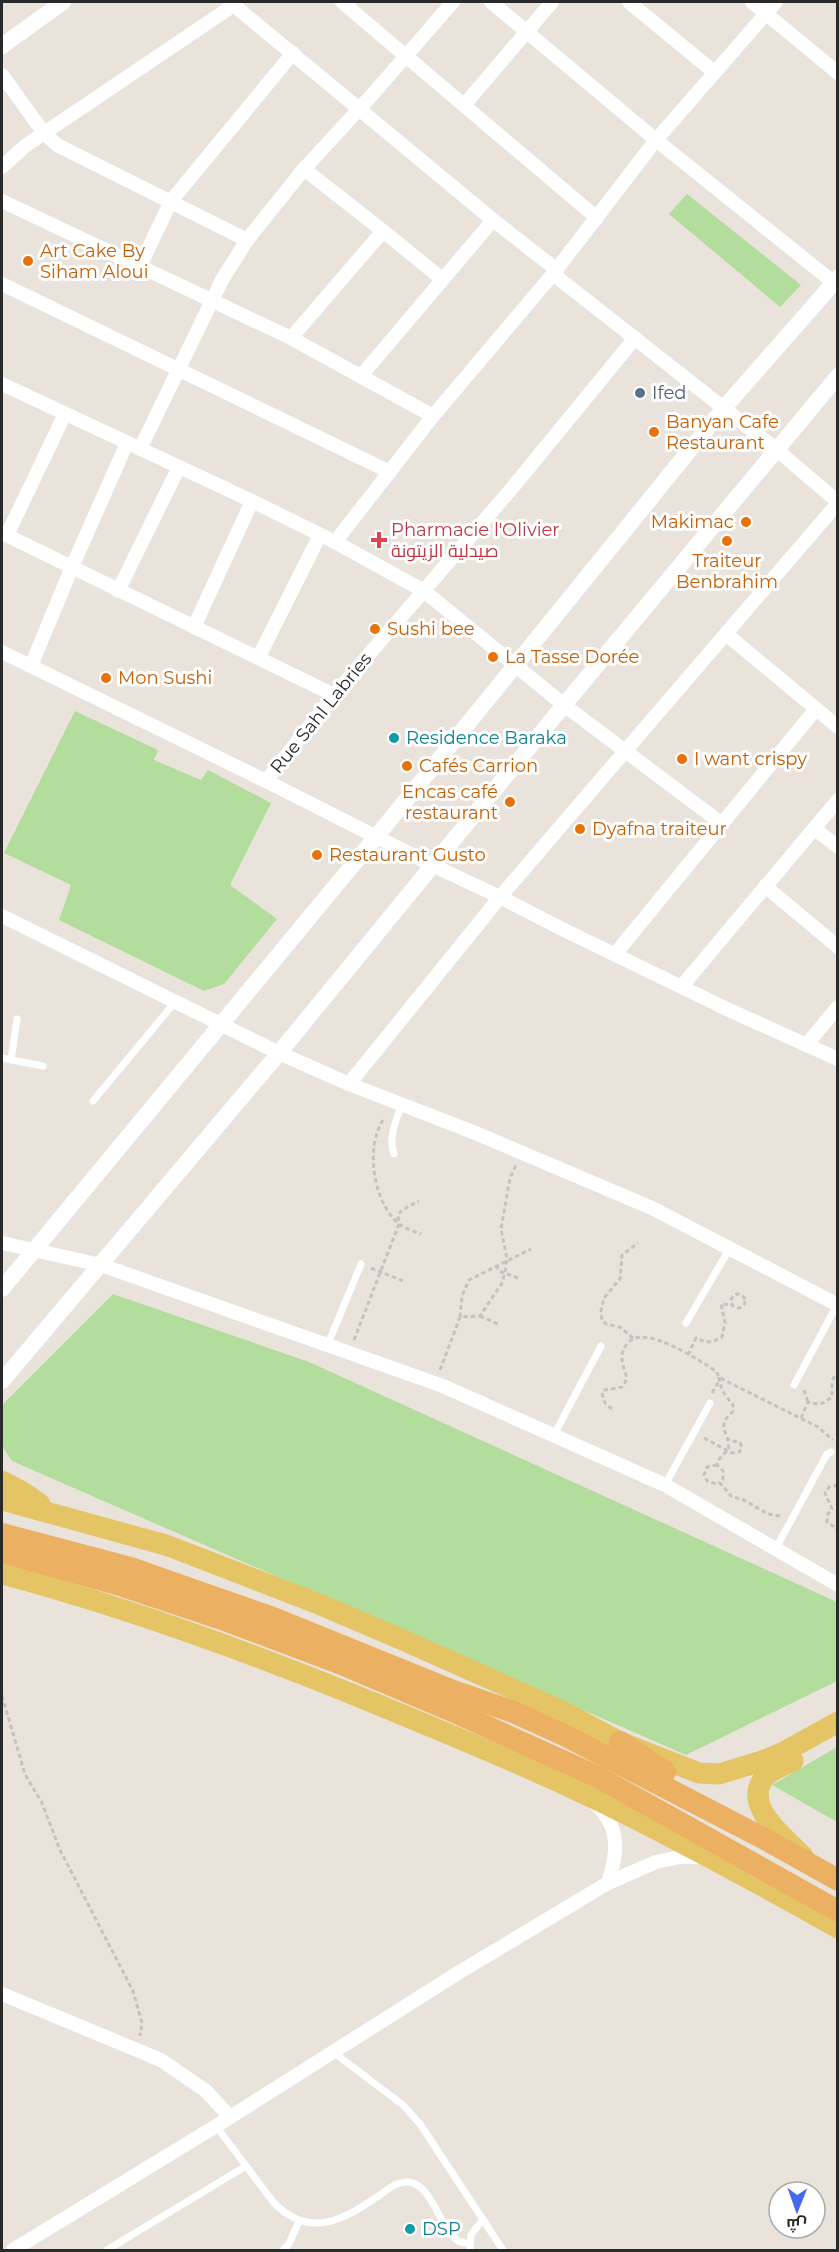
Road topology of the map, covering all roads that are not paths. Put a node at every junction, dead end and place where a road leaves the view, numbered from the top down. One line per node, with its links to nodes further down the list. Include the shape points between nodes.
1 (63, 2): 12 (street)
2 (342, 2): 14 (street)
3 (453, 2): 14 (street)
4 (491, 2): 11 (street)
5 (552, 2): 11 (street)
6 (629, 2): 15 (street)
7 (752, 2): 10 (street)
8 (776, 2): 10 (street)
9 (232, 3): 13 (street); 20 (street)
10 (766, 14): 15 (street); 16 (street)
11 (528, 31): 18 (street); 21 (street)
12 (2, 46)
13 (293, 53): 19 (street); 25 (street)
14 (408, 55): 18 (street); 19 (street)
15 (714, 72): 21 (street)
16 (837, 74)
17 (2, 75): 20 (street)
18 (465, 104): 26 (street)
19 (359, 108): 23 (street); 27 (street)
20 (44, 133): 22 (street); 25 (street, via 57,145)
21 (656, 140): 26 (street); 33 (street)
22 (2, 166)
23 (304, 169): 28 (street); 29 (street)
24 (2, 201): 30 (street)
25 (171, 201): 29 (street); 30 (street)
26 (597, 218): 31 (street)
27 (493, 220): 31 (street); 32 (street)
28 (383, 231): 32 (street); 36 (street)
29 (247, 240): 35 (street)
30 (140, 266): 35 (street)
31 (555, 272): 37 (street); 44 (street)
32 (442, 279): 39 (street)
33 (836, 282): 42 (street)
34 (2, 284): 38 (street)
35 (212, 301): 36 (street); 38 (street)
36 (291, 338): 39 (street)
37 (635, 338): 42 (street); 56 (street, Rue Sahl Labries)
38 (179, 369): 45 (street); 48 (street)
39 (361, 376): 44 (street)
40 (837, 376): 46 (street)
41 (2, 384): 43 (street)
42 (723, 409): 46 (street); 61 (street)
43 (65, 414): 45 (street); 51 (street)
44 (433, 416): 48 (street)
45 (133, 446): 47 (street); 54 (street)
46 (777, 450): 50 (street); 64 (street)
47 (179, 467): 49 (street); 55 (street)
48 (390, 472): 53 (street)
49 (252, 501): 52 (street); 57 (street)
50 (837, 503): 58 (street)
51 (4, 534): 54 (street)
52 (320, 535): 53 (street); 60 (street)
53 (335, 542): 56 (street)
54 (72, 567): 55 (street); 62 (street)
55 (118, 591): 57 (street)
56 (424, 591): 61 (street); 63 (street, Rue Sahl Labries)
57 (194, 627): 60 (street)
58 (726, 634): 65 (street); 67 (street)
59 (2, 652): 62 (street)
60 (258, 658): 63 (street)
61 (517, 664): 64 (street); 72 (street)
62 (31, 666): 68 (street)
63 (334, 695): 68 (street, Rue Sahl Labries)
64 (564, 705): 67 (street); 74 (street)
65 (816, 709): 66 (street); 70 (street)
66 (837, 726)
67 (627, 750): 70 (street); 76 (street)
68 (266, 781): 72 (street)
69 (837, 800): 71 (street)
70 (722, 823): 79 (street)
71 (815, 829): 73 (street); 75 (street)
72 (376, 837): 74 (street); 84 (street)
73 (837, 847)
74 (432, 865): 76 (street); 86 (street)
75 (765, 886): 78 (street); 80 (street)
76 (500, 897): 79 (street); 91 (street)
77 (2, 916): 81 (street)
78 (837, 947)
79 (615, 954): 80 (street)
80 (682, 986): 85 (street)
81 (175, 1002): 84 (street); 92 (lane)
82 (837, 1006): 85 (street)
83 (17, 1019): 89 (lane)
84 (221, 1025): 86 (street); 97 (street)
85 (806, 1045): 88 (street)
86 (279, 1053): 91 (street); 99 (street)
87 (2, 1058): 89 (lane)
88 (837, 1059)
89 (11, 1060): 90 (lane)
90 (43, 1066)
91 (349, 1084): 93 (street)
92 (93, 1101)
93 (400, 1111): 94 (lane, via 391,1146); 96 (street, via 522,1153 652,1208)
94 (394, 1154)
95 (2, 1244): 97 (street)
96 (730, 1248): 101 (street); 102 (lane)
97 (35, 1250): 99 (street); 100 (street)
98 (361, 1264): 103 (lane)
99 (101, 1265): 103 (street); 105 (street)
100 (2, 1289)
101 (837, 1305): 106 (lane)
102 (686, 1323)
103 (328, 1344): 108 (street)
104 (601, 1346): 108 (lane)
105 (2, 1381)
106 (794, 1385)
107 (710, 1403): 111 (lane)
108 (554, 1435): 111 (street)
109 (831, 1452): 115 (lane)
110 (2, 1481): 113 (main road, via 36,1500)
111 (665, 1485): 115 (street)
112 (2, 1500): 113 (main road)
113 (46, 1512): 121 (main road, via 166,1545 321,1605 564,1712)
114 (2, 1534): 123 (highway, via 134,1569 273,1618 511,1711)
115 (775, 1550): 118 (street)
116 (2, 1552): 128 (highway, via 219,1617 349,1667 598,1777)
117 (2, 1574): 122 (main road, via 157,1620 287,1668)
118 (837, 1585)
119 (837, 1722): 121 (main road, via 784,1752 720,1774 699,1773)
120 (837, 1737): 125 (main road, via 765,1776 759,1788 757,1800 767,1820)
121 (620, 1742): 123 (highway, via 726,1807)
122 (584, 1794): 124 (main road); 127 (street, via 604,1813 613,1831 615,1861)
123 (763, 1838): 125 (highway)
124 (706, 1857): 127 (street, via 656,1862); 129 (main road)
125 (809, 1863): 126 (highway)
126 (837, 1880)
127 (608, 1882): 131 (street)
128 (837, 1911)
129 (837, 1928)
130 (2, 1994): 132 (street, via 161,2060 206,2091)
131 (333, 2052): 132 (street); 135 (lane, via 403,2105 420,2124)
132 (230, 2117): 133 (street)
133 (216, 2126): 134 (lane); 138 (street)
134 (246, 2166): 136 (lane, via 274,2204); 139 (lane)
135 (483, 2219): 137 (lane, via 471,2235); 141 (lane)
136 (298, 2221): 137 (lane, via 314,2224 336,2220 406,2182 423,2190 447,2229); 140 (lane)
137 (470, 2247)
138 (13, 2250)
139 (107, 2250)
140 (283, 2250)
141 (503, 2250)

